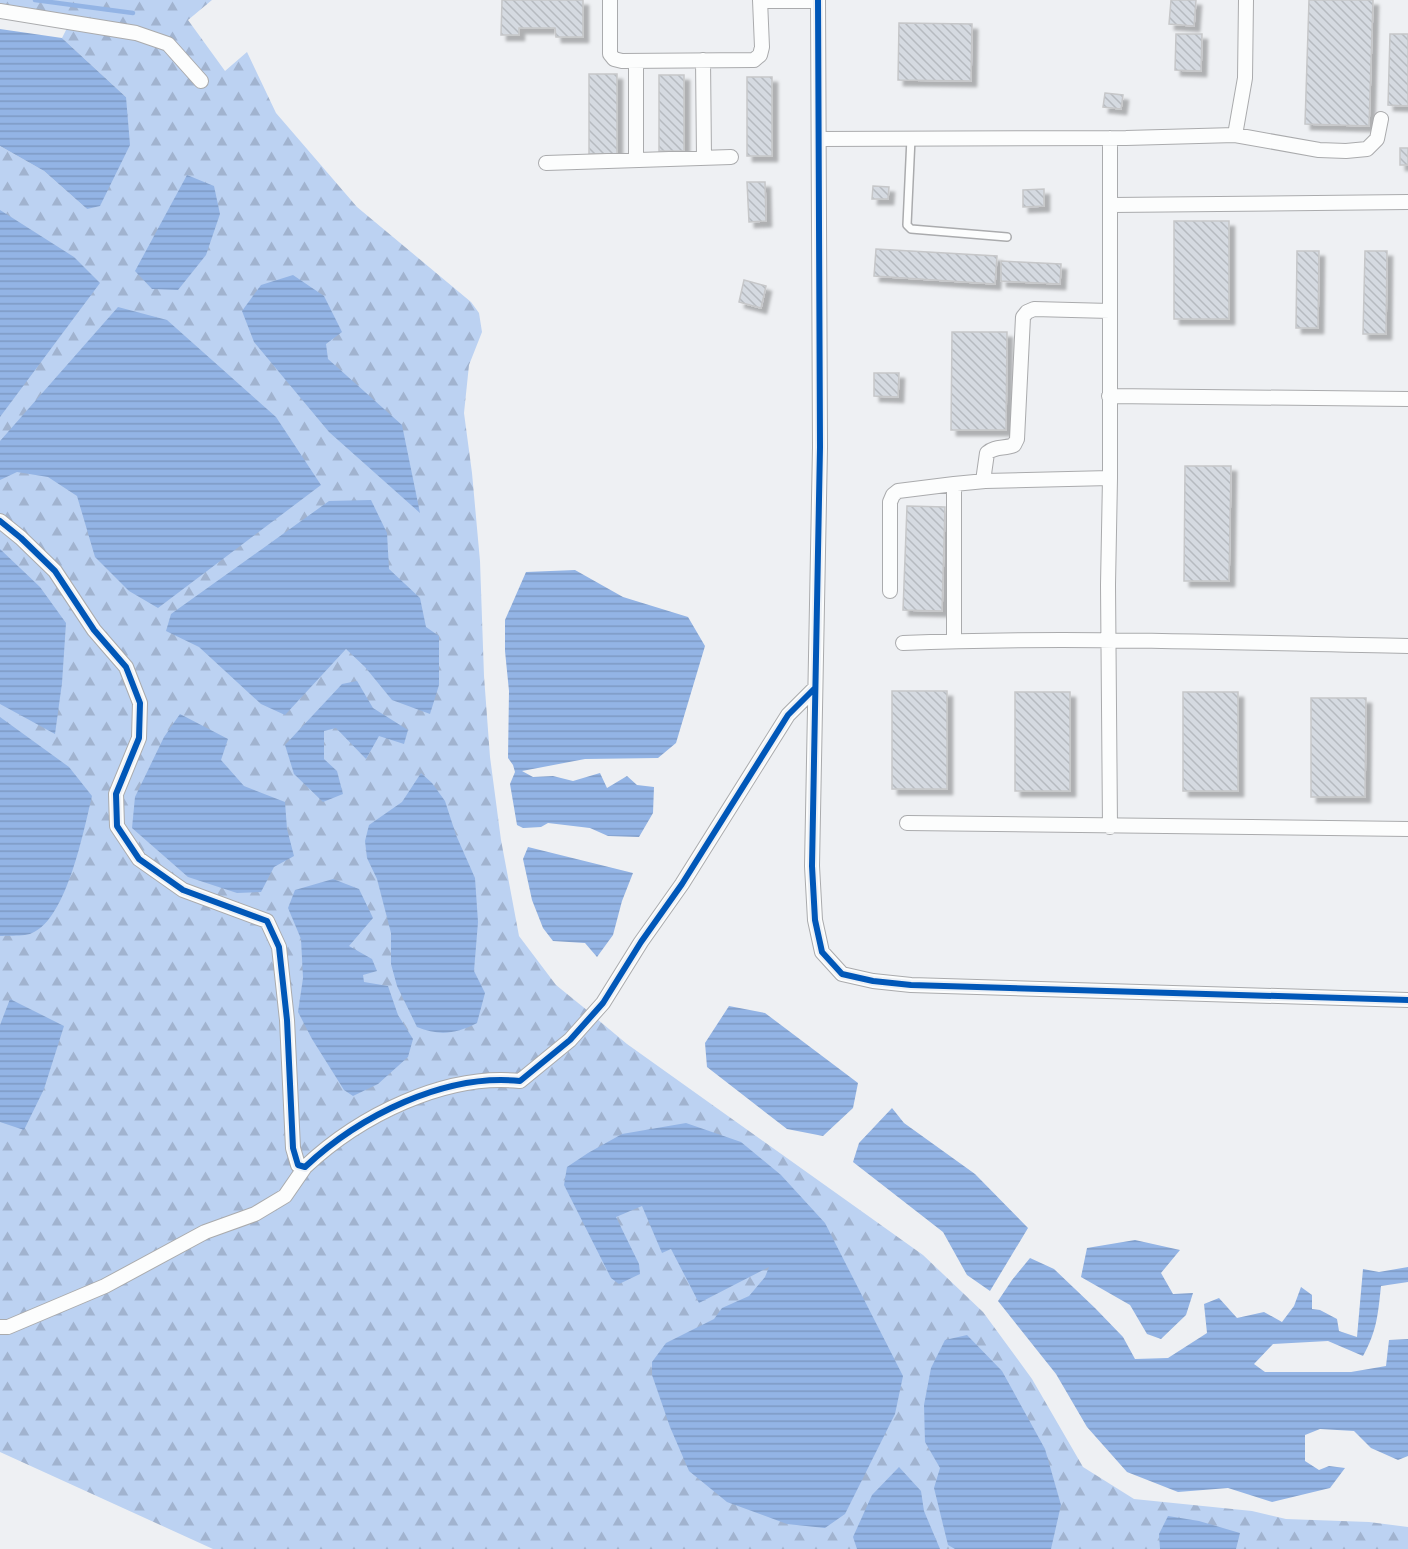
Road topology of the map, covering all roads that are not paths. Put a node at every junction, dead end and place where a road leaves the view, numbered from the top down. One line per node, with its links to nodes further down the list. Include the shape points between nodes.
1 (610, 0): 7 (street, via 610,54 614,59)
2 (760, 0): 4 (street); 6 (street, via 760,55 754,60)
3 (1246, 0): 10 (street, via 1245,78)
4 (818, 1): 13 (street)
5 (0, 11): 8 (street, via 135,33 168,44)
6 (704, 60): 7 (street); 14 (street)
7 (636, 61): 16 (street)
8 (201, 81)
9 (1381, 119): 10 (street, via 1377,139 1367,148 1346,151)
10 (1235, 135): 12 (street)
11 (911, 138): 12 (street); 13 (street); 20 (lane, via 907,225 911,229)
12 (1110, 138): 19 (street)
13 (819, 140): 33 (street, via 820,447)
14 (704, 158): 15 (street); 16 (street)
15 (730, 158)
16 (636, 160): 17 (street)
17 (546, 162)
18 (1408, 202): 19 (street)
19 (1112, 205): 21 (street)
20 (1007, 237)
21 (1110, 311): 22 (street); 25 (street, via 1027,312 1023,318 1017,439 1008,448 993,448 987,453)
22 (1109, 396): 23 (street); 24 (street)
23 (1408, 399)
24 (1110, 478): 25 (street); 30 (street)
25 (983, 481): 26 (street)
26 (954, 484): 28 (street, via 898,491 893,495); 29 (street)
27 (0, 521): 38 (street, via 56,571 94,630 126,667 140,704 139,738 116,794 117,826 139,859 183,890 267,921 279,947 290,1061 293,1148 298,1165)
28 (890, 591)
29 (954, 641): 30 (street); 31 (street)
30 (1108, 641): 32 (street); 35 (street)
31 (903, 643)
32 (1408, 646)
33 (815, 688): 37 (street, via 815,920 822,952 842,974 911,985); 38 (street, via 788,715 603,1003 570,1041 520,1081 434,1090 392,1108 352,1130)
34 (907, 823): 35 (street)
35 (1110, 827): 36 (street)
36 (1408, 829)
37 (1408, 1000)
38 (305, 1167): 39 (street, via 285,1196 255,1214 205,1232 105,1286)
39 (0, 1327)

